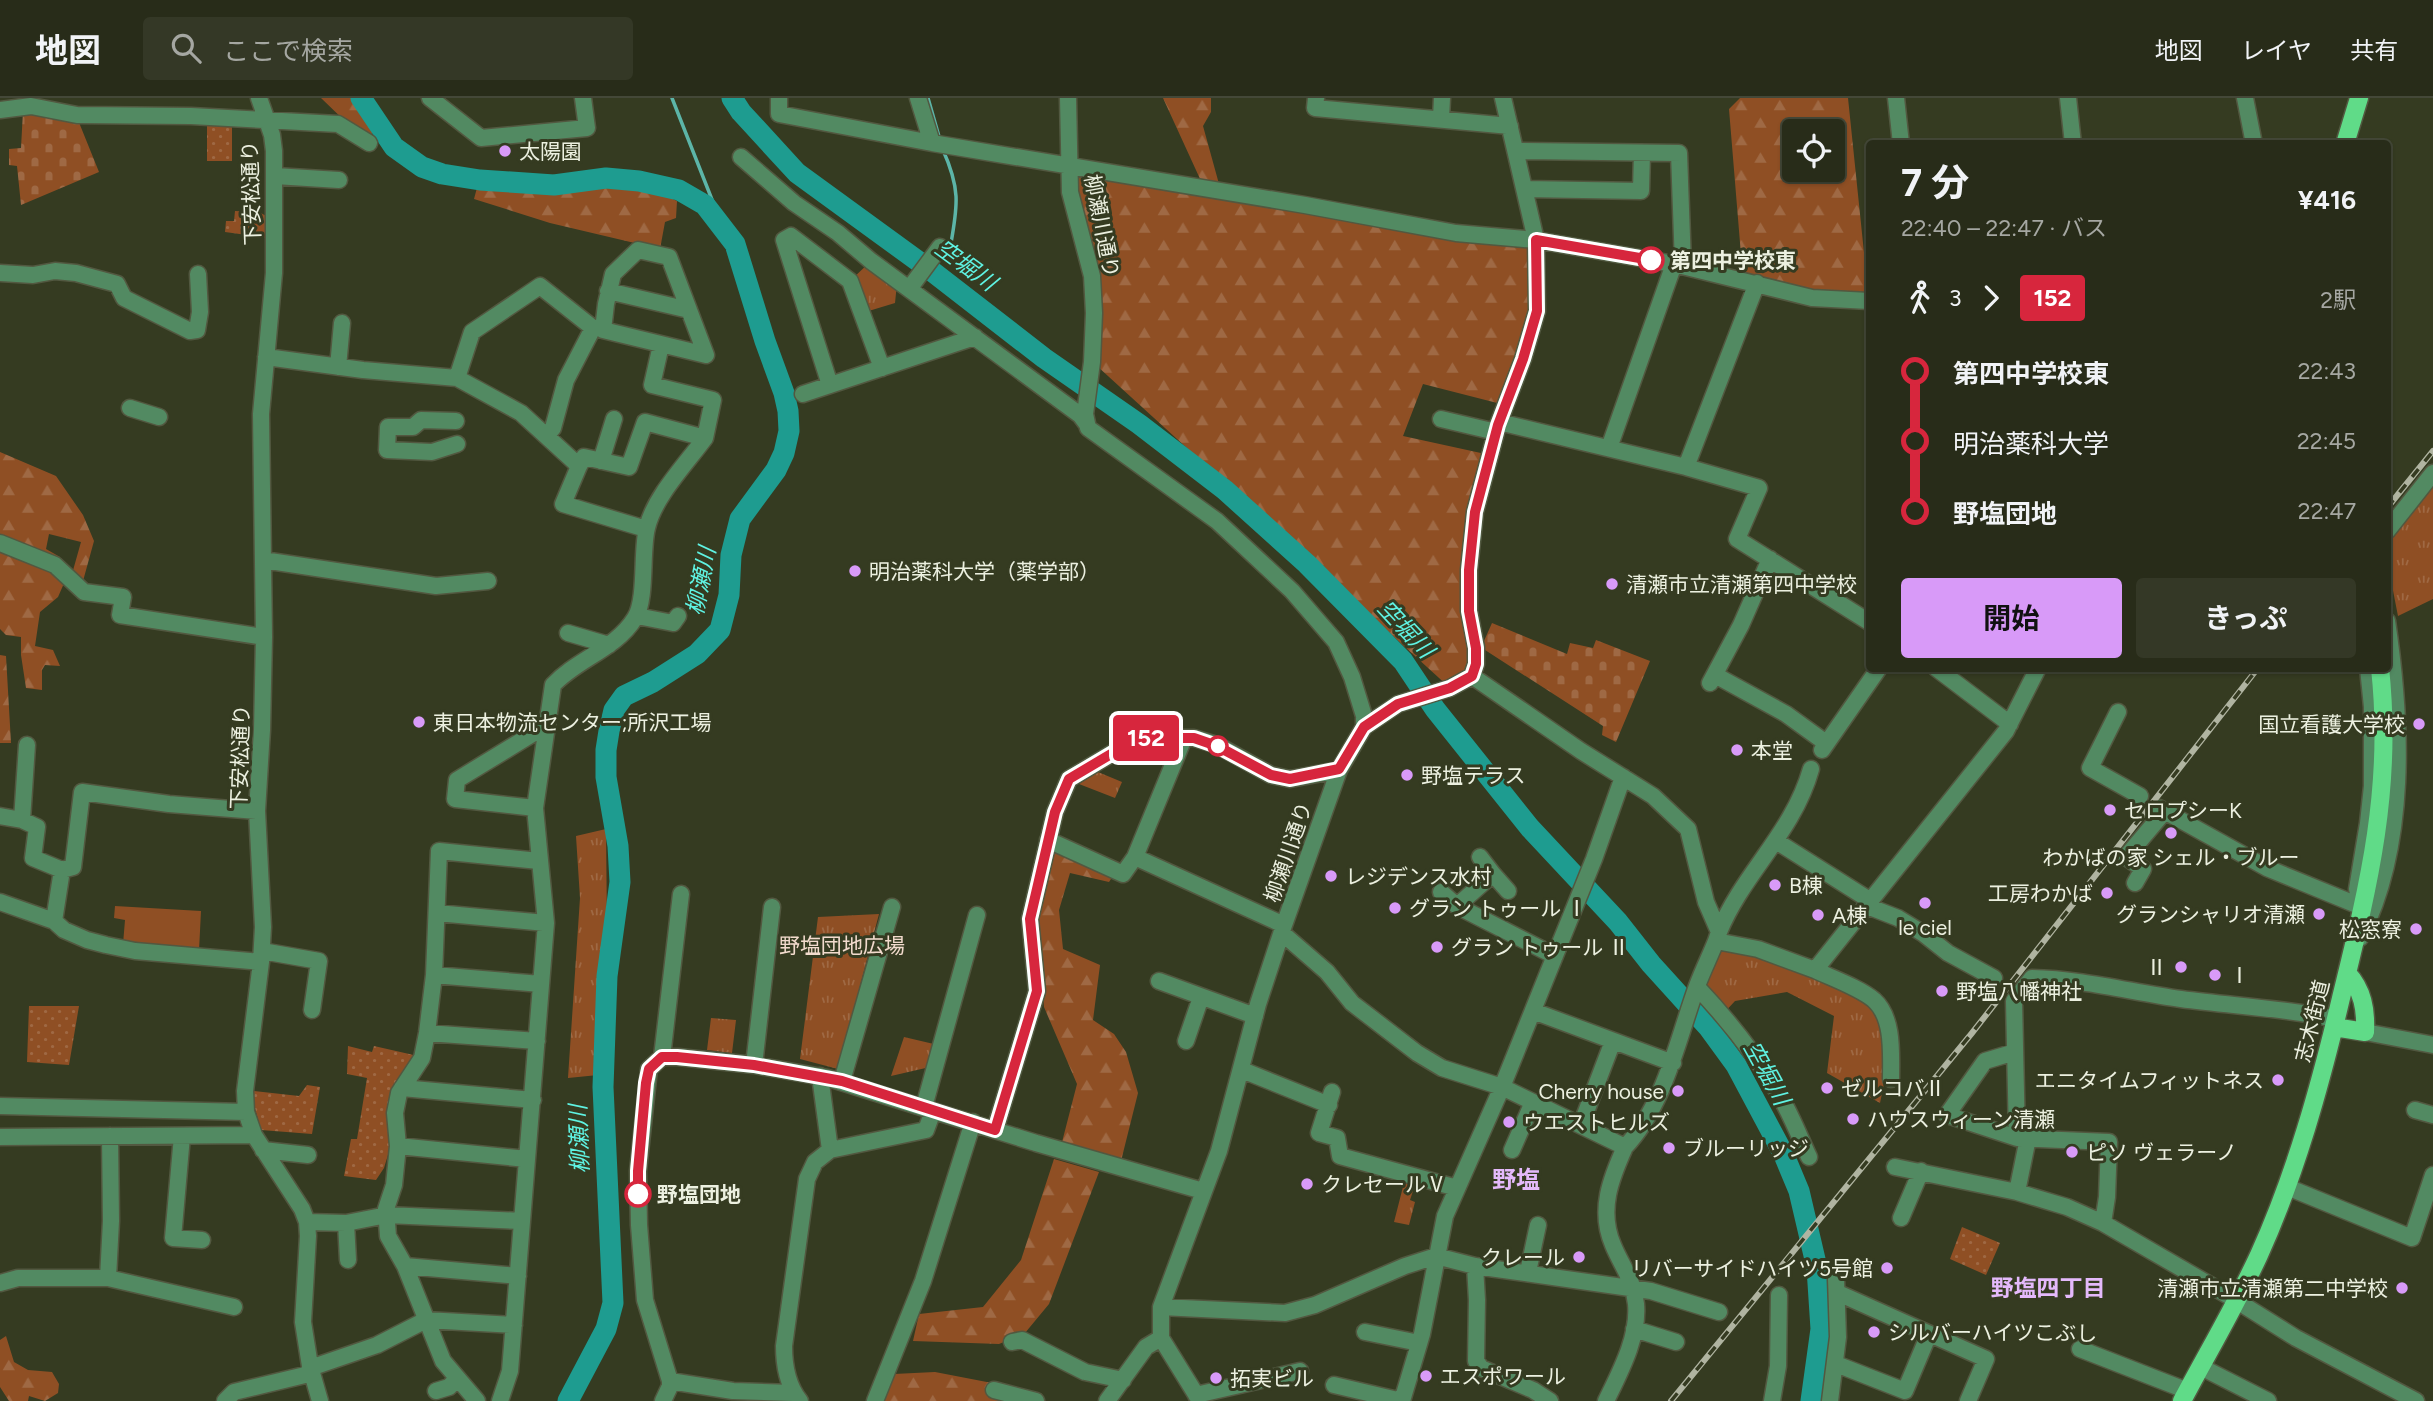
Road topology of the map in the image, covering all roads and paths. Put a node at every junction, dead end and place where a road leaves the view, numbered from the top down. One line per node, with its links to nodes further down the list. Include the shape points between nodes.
1 (259, 98): 15 (street, 下安松通り)
2 (430, 98): 3 (street, via 481,138 587,128)
3 (583, 98)
4 (779, 98): 23 (street, via 779,114)
5 (918, 98): 23 (street)
6 (1068, 98): 27 (street, 柳瀬川通り)
7 (1316, 98): 16 (street, via 1315,108)
8 (1443, 98): 16 (street)
9 (1503, 98): 17 (street)
10 (1896, 98): 18 (street)
11 (2068, 98): 19 (street)
12 (2245, 98): 20 (street)
13 (2359, 98): 21 (main road)
14 (0, 110): 15 (street, via 31,106 77,115)
15 (267, 119): 22 (street, via 338,124); 28 (street, 下安松通り)
16 (1441, 119): 17 (street)
17 (1510, 126): 24 (street)
18 (1901, 140)
19 (2073, 140)
20 (2253, 140)
21 (2345, 140)
22 (369, 143)
23 (938, 144): 27 (street)
24 (1516, 151): 25 (street); 30 (street)
25 (1642, 153): 30 (street, via 1641,191); 33 (street, via 1679,153)
26 (741, 157): 37 (street, via 794,203)
27 (1069, 165): 31 (street, via 1457,233); 53 (street, 柳瀬川通り, via 1070,192 1092,276 1092,362)
28 (275, 176): 29 (street); 45 (street, 下安松通り, via 274,273)
29 (339, 180)
30 (1525, 189): 31 (street)
31 (1536, 240): 33 (street); 57 (street, via 1537,311)
32 (940, 247): 37 (street)
33 (1679, 264): 36 (street); 61 (street)
34 (0, 273): 35 (street, via 55,271 105,280 117,284 124,298 190,331 197,330 200,312)
35 (198, 274)
36 (1757, 283): 39 (street, via 1812,298); 64 (street)
37 (910, 288): 43 (street)
38 (608, 291): 40 (street); 40 (street, via 613,274 638,250 648,252 668,257); 42 (street)
39 (1866, 301)
40 (689, 310): 44 (street, via 706,355)
41 (342, 323): 46 (street)
42 (598, 329): 44 (street); 48 (street, via 540,286 472,332); 58 (street, via 566,380 553,428)
43 (975, 337): 47 (street); 53 (street)
44 (662, 345): 59 (street, via 652,384 713,400)
45 (266, 357): 46 (street); 70 (street, 下安松通り, via 261,414)
46 (338, 367): 48 (street)
47 (882, 368): 49 (street); 49 (street, via 850,281 791,236 785,240)
48 (457, 378): 58 (street, via 520,413)
49 (830, 385): 50 (street)
50 (803, 394)
51 (130, 408): 52 (street)
52 (159, 417)
53 (1086, 418): 87 (street, via 1088,428 1217,521 1312,613 1344,657)
54 (614, 419): 62 (street)
55 (1441, 419): 57 (street)
56 (456, 421): 60 (street, via 421,420 413,428 388,427 387,450 432,452)
57 (1497, 427): 61 (street); 84 (street, via 1475,512 1469,570 1469,611 1476,648)
58 (545, 436): 63 (street)
59 (705, 438): 62 (street, via 645,422 629,467); 67 (street, via 653,509)
60 (457, 444)
61 (1609, 448): 64 (street)
62 (601, 461): 63 (street, via 584,457)
63 (579, 466): 67 (street, via 563,504)
64 (1686, 467): 69 (street, via 1759,488 1737,539)
65 (2433, 473): 66 (street)
66 (2391, 526)
67 (646, 529): 73 (street)
68 (0, 543): 76 (street, via 55,565 84,592 123,597 120,615)
69 (1770, 559): 74 (street); 79 (street, via 1713,679 1786,714 1824,746)
70 (262, 560): 71 (street, via 436,586); 76 (street, 下安松通り)
71 (488, 581)
72 (678, 616): 73 (street, via 673,623)
73 (636, 617): 77 (street)
74 (1866, 620)
75 (568, 633): 77 (street)
76 (264, 637): 96 (street, 下安松通り)
77 (609, 645): 86 (street, via 552,685)
78 (2391, 659): 122 (street, via 2398,752 2390,843 2373,911)
79 (1876, 672)
80 (1941, 672): 88 (street)
81 (2036, 672): 88 (street)
82 (2368, 672): 115 (street, via 2372,786 2357,889)
83 (2380, 672): 115 (main road, 志木街道, via 2382,788)
84 (1472, 676): 87 (street, via 1398,704); 93 (street)
85 (2118, 712): 94 (street, via 2090,768)
86 (547, 724): 95 (street); 95 (street, via 457,780 455,799)
87 (1364, 727): 91 (street, 柳瀬川通り)
88 (2008, 727): 111 (street)
89 (1184, 738): 91 (street, via 1217,746 1271,775 1290,779); 99 (street, via 1138,738 1069,779); 101 (street)
90 (27, 745): 98 (street)
91 (1339, 769): 120 (street, 柳瀬川通り)
92 (1811, 769): 100 (street, via 1798,807)
93 (1623, 777): 121 (street, via 1654,796 1688,829); 123 (street)
94 (2140, 796)
95 (535, 808): 103 (street)
96 (257, 811): 104 (street, via 82,792 73,867); 124 (street, 下安松通り)
97 (0, 816): 98 (street)
98 (22, 820): 104 (street, via 37,827 33,858)
99 (1048, 840): 101 (street, via 1123,874); 162 (street, via 1030,919 1037,991)
100 (1776, 841): 111 (street); 121 (street, via 1727,912)
101 (1135, 857): 120 (street)
102 (1480, 857): 105 (street)
103 (539, 861): 116 (street, via 439,851); 119 (street)
104 (62, 870): 118 (street)
105 (1493, 874): 107 (street); 112 (street)
106 (2135, 883): 115 (street, via 2143,869 2126,858 2162,810 2267,868)
107 (1508, 891)
108 (1441, 892): 112 (street)
109 (681, 894): 144 (street)
110 (0, 902): 118 (street)
111 (1869, 904): 125 (street); 128 (street)
112 (1457, 906): 123 (street)
113 (772, 907): 146 (street)
114 (892, 907): 150 (street)
115 (2362, 907): 122 (main road, 志木街道)
116 (437, 913): 119 (street); 127 (street)
117 (977, 915): 156 (street)
118 (54, 921): 124 (street, via 87,940 135,951)
119 (546, 923): 130 (street)
120 (1283, 929): 135 (street, 柳瀬川通り); 151 (street, via 1359,1009 1417,1053 1442,1068)
121 (1717, 936): 125 (street); 131 (street)
122 (2352, 953): 126 (main road, 志木街道)
123 (1555, 956): 134 (street)
124 (262, 957): 133 (street, via 319,961); 158 (street, 下安松通り)
125 (1815, 970): 149 (street, via 1873,999 1890,1040)
126 (2347, 973): 136 (main road, 志木街道); 137 (main road, via 2357,984 2363,1003)
127 (434, 975): 130 (street); 138 (street)
128 (1994, 978)
129 (1158, 981): 132 (street)
130 (541, 984): 139 (street)
131 (1696, 989): 145 (street); 174 (street, via 1749,1047 1783,1101)
132 (1201, 997): 135 (street); 140 (street)
133 (312, 1010)
134 (1533, 1011): 141 (street); 151 (street)
135 (1255, 1016): 147 (street, 柳瀬川通り)
136 (2335, 1023): 137 (main road); 143 (street, via 2288,1009 2184,1000 2068,979 2032,978 2014,1001); 179 (main road, 志木街道, via 2311,1118)
137 (2365, 1032): 142 (street)
138 (428, 1033): 139 (street); 152 (street, via 422,1058)
139 (537, 1041): 153 (street)
140 (1186, 1041)
141 (1613, 1041): 145 (street); 161 (street)
142 (2433, 1045)
143 (2015, 1052): 167 (street); 167 (street, via 1985,1061 1947,1115)
144 (662, 1057): 146 (street); 221 (street, via 649,1069 646,1083 638,1171 639,1225 645,1300)
145 (1673, 1063): 169 (street, via 1638,1133)
146 (754, 1065): 148 (street)
147 (1242, 1070): 180 (street, via 1331,1098 1319,1133 1337,1138 1340,1156); 181 (street, 柳瀬川通り)
148 (820, 1076): 150 (street); 171 (street)
149 (1891, 1079)
150 (842, 1081): 156 (street)
151 (1502, 1087): 154 (street); 180 (street)
152 (402, 1088): 153 (street); 168 (street, via 395,1113)
153 (533, 1100): 175 (street)
154 (1533, 1102): 161 (street); 172 (street)
155 (0, 1106): 158 (street)
156 (929, 1109): 160 (street); 171 (street, via 926,1130)
157 (2415, 1110): 159 (street)
158 (246, 1112): 163 (street, 下安松通り)
159 (2433, 1115)
160 (973, 1122): 162 (street); 234 (street, via 923,1281)
161 (1581, 1125): 169 (street)
162 (995, 1130): 181 (street)
163 (254, 1135): 165 (street); 170 (street, 下安松通り)
164 (110, 1136): 165 (street); 166 (street); 197 (street)
165 (182, 1136): 190 (street, via 173,1238)
166 (0, 1137)
167 (2023, 1138): 182 (street); 188 (street, via 2109,1142)
168 (398, 1146): 175 (street); 183 (street)
169 (1625, 1147): 199 (street, via 1606,1194 1607,1222)
170 (263, 1150): 173 (street); 186 (street, 下安松通り)
171 (830, 1150): 227 (street, via 815,1162 803,1196 784,1346 786,1372)
172 (1512, 1150)
173 (308, 1155)
174 (1809, 1157)
175 (527, 1159): 185 (street)
176 (1895, 1167): 177 (street)
177 (1922, 1171): 182 (street); 184 (street)
178 (2433, 1174): 179 (street, via 2412,1238)
179 (2287, 1187): 201 (main road, 志木街道)
180 (1457, 1188): 191 (street)
181 (1203, 1191): 203 (street, 柳瀬川通り)
182 (2017, 1192): 188 (street)
183 (387, 1215): 185 (street); 187 (street); 193 (street, via 388,1236)
184 (1901, 1218)
185 (522, 1221): 196 (street)
186 (307, 1222): 187 (street); 217 (street, 下安松通り, via 303,1322)
187 (346, 1223): 192 (street)
188 (2103, 1223): 201 (street)
189 (1538, 1225): 195 (street)
190 (202, 1240)
191 (1436, 1256): 194 (street); 203 (street, via 1315,1306 1285,1313); 213 (street)
192 (348, 1260)
193 (405, 1266): 196 (street); 205 (street)
194 (1475, 1266): 195 (street); 238 (street, via 1476,1361 1481,1368)
195 (1528, 1272): 199 (street)
196 (518, 1276): 206 (street)
197 (108, 1278): 198 (street, via 18,1278); 202 (street)
198 (0, 1283)
199 (1633, 1288): 204 (street); 207 (street)
200 (1779, 1294): 240 (street, via 1778,1366)
201 (2236, 1302): 216 (main road, 志木街道); 225 (street)
202 (234, 1307)
203 (1161, 1307): 210 (street, 柳瀬川通り)
204 (1719, 1312)
205 (426, 1320): 206 (street); 217 (street, via 377,1345); 219 (street, via 443,1361)
206 (514, 1325): 232 (street, via 510,1371)
207 (1634, 1329): 212 (street); 239 (street)
208 (1365, 1332): 213 (street)
209 (1929, 1334): 215 (street, via 1905,1391); 215 (street, via 1837,1286); 242 (street, via 1986,1359)
210 (1161, 1338): 220 (street, via 1146,1347); 228 (street)
211 (1012, 1342): 220 (street, via 1022,1340 1085,1372)
212 (1676, 1342)
213 (1419, 1343): 237 (street)
214 (2080, 1349): 226 (street)
215 (1836, 1364): 241 (street)
216 (2201, 1367): 226 (main road, 志木街道); 243 (street)
217 (310, 1370): 229 (street, via 234,1392); 230 (street, 下安松通り)
218 (1300, 1371): 228 (street)
219 (457, 1379): 224 (street); 231 (street)
220 (1123, 1380): 236 (street)
221 (670, 1381): 227 (street); 233 (street)
222 (1333, 1385): 237 (street)
223 (994, 1390): 235 (street)
224 (436, 1391)
225 (2387, 1394): 244 (street)
226 (2185, 1396)
227 (797, 1397)
228 (1198, 1398)
229 (225, 1401)
230 (320, 1401)
231 (477, 1401)
232 (500, 1401)
233 (663, 1401)
234 (875, 1401)
235 (1037, 1401)
236 (1108, 1401)
237 (1402, 1401)
238 (1550, 1401)
239 (1606, 1401)
240 (1772, 1401)
241 (1830, 1401)
242 (1968, 1401)
243 (2268, 1401)
244 (2416, 1401)

